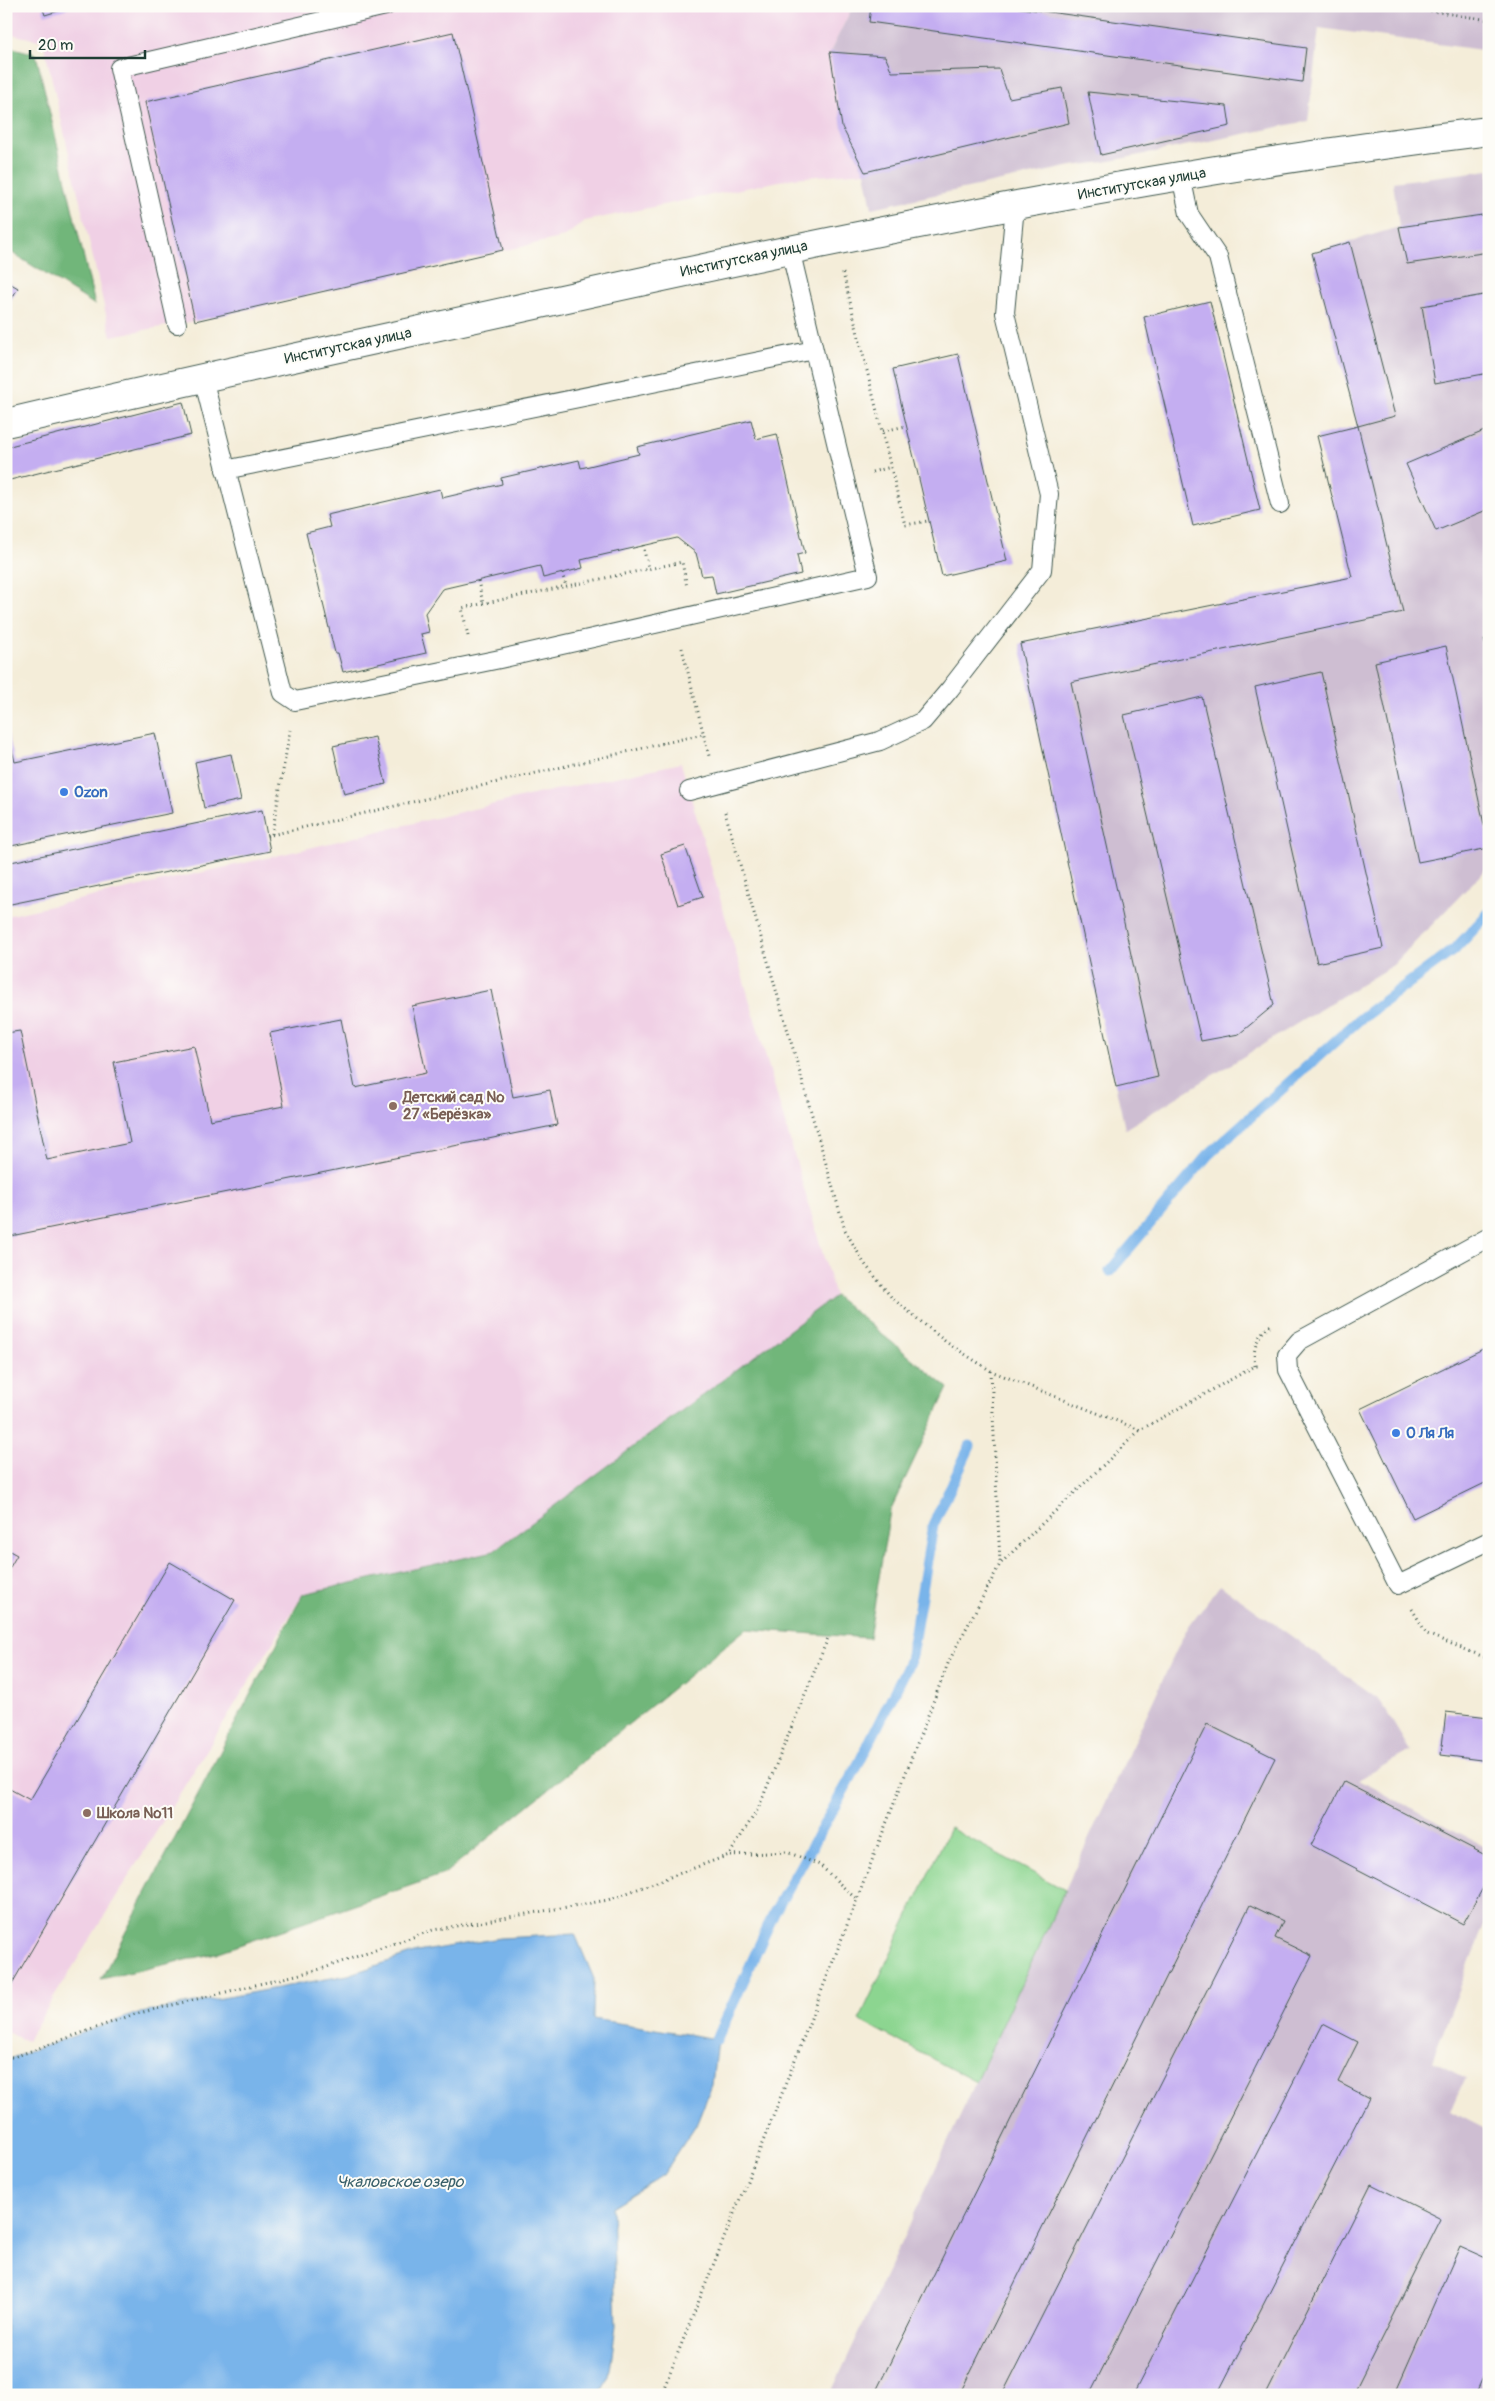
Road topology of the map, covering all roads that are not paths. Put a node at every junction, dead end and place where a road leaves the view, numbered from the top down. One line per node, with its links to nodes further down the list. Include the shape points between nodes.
1 (386, 6): 6 (lane, via 119,68)
2 (1489, 131): 3 (street, Институтская улица, via 1368,146)
3 (1181, 176): 4 (street, Институтская улица); 11 (lane, via 1189,214 1218,257)
4 (1015, 206): 5 (street, Институтская улица); 12 (lane, via 1005,313 1049,494 1042,570 923,721 880,741)
5 (790, 248): 7 (lane); 8 (street, Институтская улица)
6 (177, 324)
7 (814, 350): 10 (lane); 10 (lane, via 868,576 500,659 294,701 283,693)
8 (203, 378): 9 (street, Институтская улица); 10 (lane)
9 (6, 423)
10 (225, 470)
11 (1280, 504)
12 (689, 791)
13 (1489, 1237): 14 (lane, via 1299,1341 1287,1355 1288,1370 1398,1585)
14 (1489, 1541)

